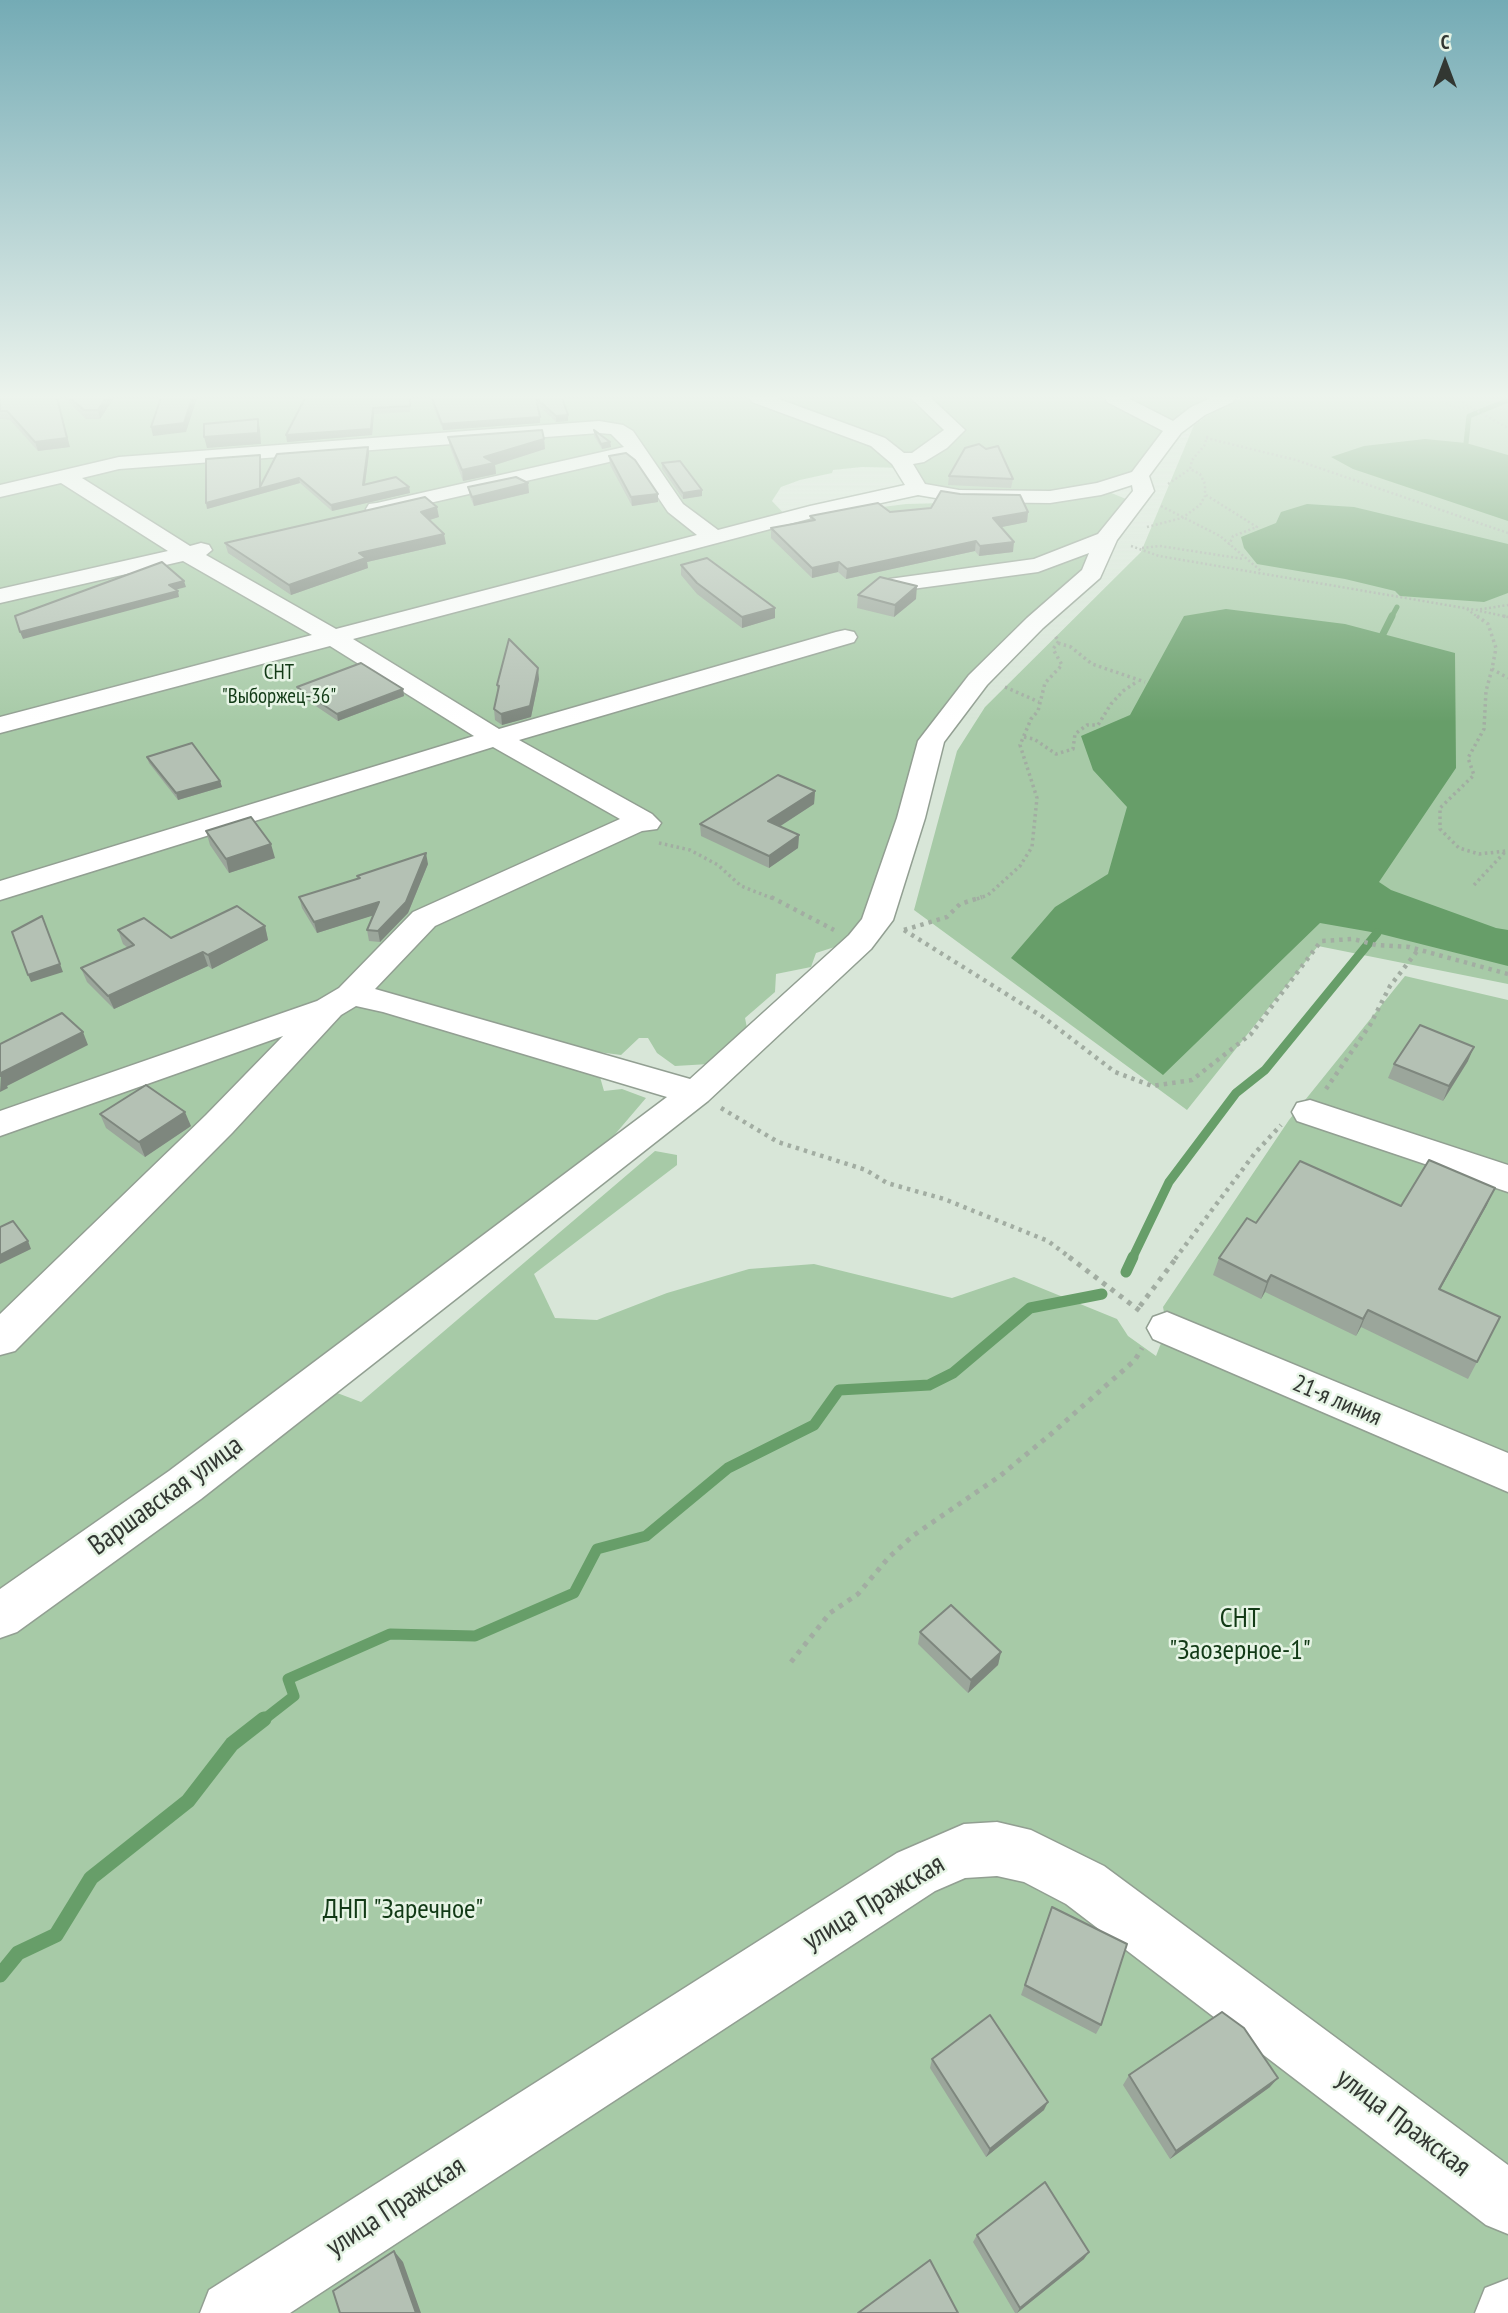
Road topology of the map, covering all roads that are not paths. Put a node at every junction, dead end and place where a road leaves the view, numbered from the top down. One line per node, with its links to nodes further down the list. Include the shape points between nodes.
1 (111, 506): 10 (street)
2 (390, 506): 6 (street)
3 (674, 506): 7 (street)
4 (846, 506): 7 (street)
5 (1134, 506): 8 (street)
6 (363, 512)
7 (714, 537): 14 (street)
8 (1106, 539): 11 (street, via 1038,565); 19 (street, Варшавская улица, via 1092,573 978,680 931,741 880,931)
9 (227, 544): 10 (street)
10 (186, 553): 12 (street); 14 (street)
11 (897, 584)
12 (0, 596)
13 (845, 637): 16 (street)
14 (334, 638): 15 (street); 16 (street)
15 (0, 725)
16 (496, 738): 17 (street); 18 (street, via 639,823 424,919)
17 (0, 891)
18 (340, 1002): 19 (street, via 387,1002); 21 (street); 24 (street)
19 (696, 1093): 26 (street, Варшавская улица, via 185,1485)
20 (1310, 1112): 22 (street)
21 (0, 1124)
22 (1508, 1179)
23 (1148, 1326): 25 (street, 21-я линия)
24 (0, 1339)
25 (1508, 1473)
26 (0, 1616)
27 (1508, 2203): 28 (street, улица Пражская, via 1085,1885 1031,1857 997,1849 964,1852 916,1872)
28 (232, 2313)

